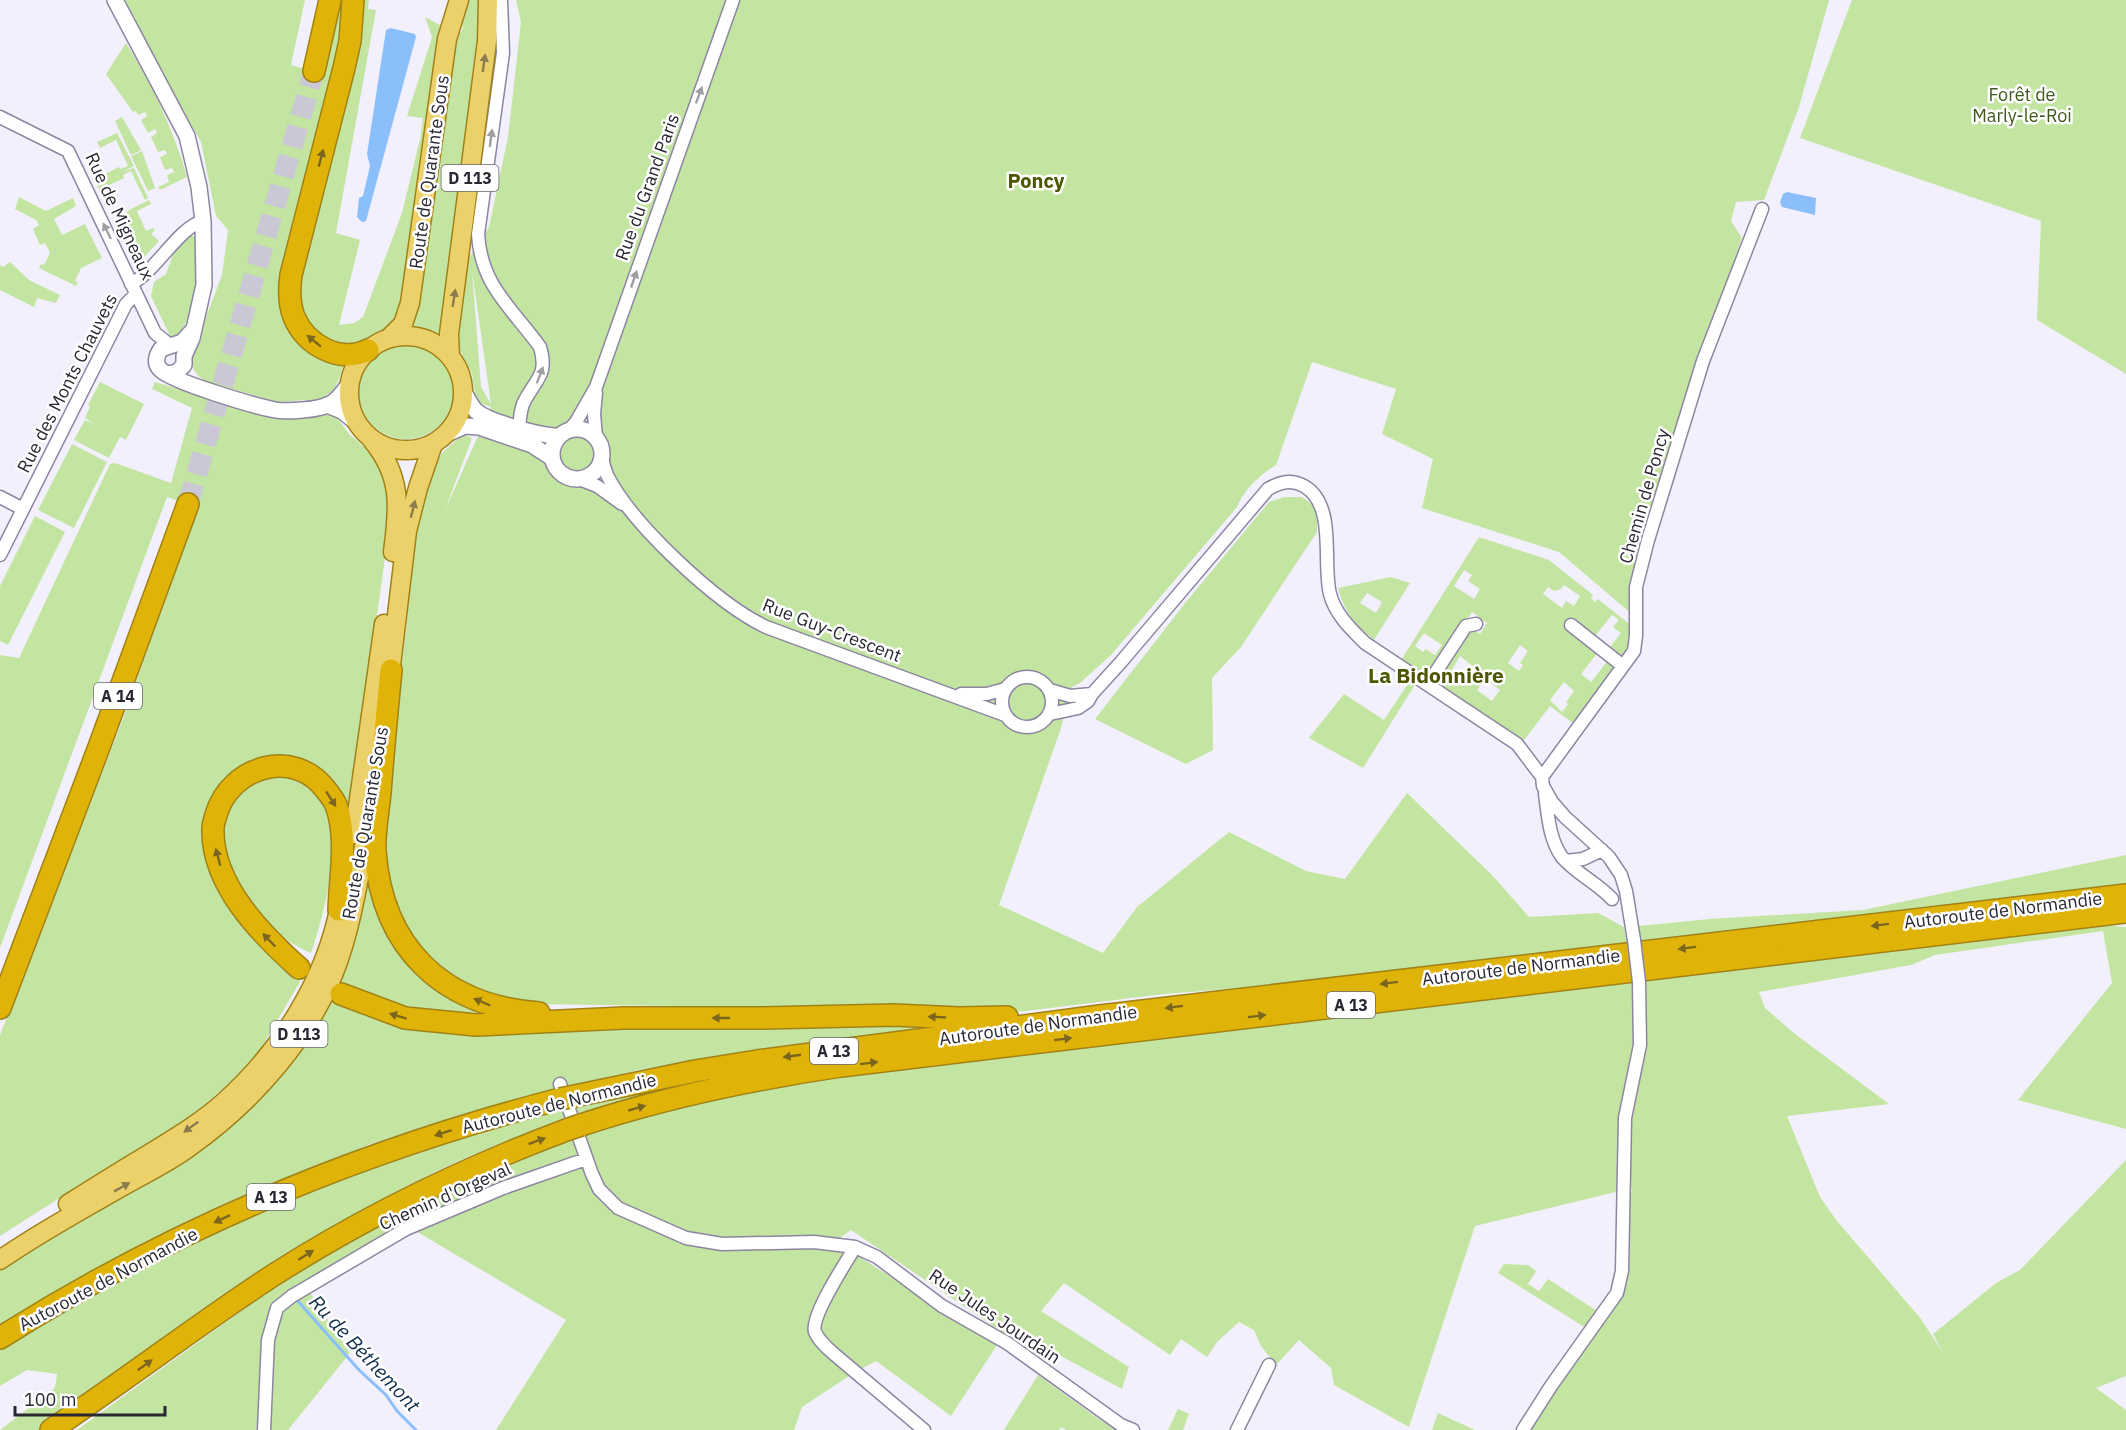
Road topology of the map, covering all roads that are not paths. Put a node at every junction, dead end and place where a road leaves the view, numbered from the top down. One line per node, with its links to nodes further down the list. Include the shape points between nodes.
1 (116, 0): 11 (street, via 187,136)
2 (317, 0): 3 (highway, via 308,69)
3 (330, 0)
4 (353, 0): 14 (highway, one-way to 4, via 348,356 317,345 294,316 290,292 350,41)
5 (459, 0): 13 (main road, Route de Quarante Sous / D 113, via 447,39 410,303 403,324)
6 (488, 0): 16 (main road, D 113, one-way to 6, via 449,327 487,41)
7 (501, 0): 24 (street, one-way to 7, via 523,405 539,381 544,360 540,347 487,278 478,234 503,53)
8 (733, 0): 20 (street, Rue du Grand Paris, one-way to 8)
9 (0, 117): 12 (street, Rue de Migneaux, one-way to 9, via 68,151)
10 (1762, 209): 39 (street, Chemin de Poncy, via 1703,361 1651,529 1636,587 1634,651)
11 (203, 221): 12 (street, Rue des Monts Chauvets, via 191,226); 15 (street, via 204,285 192,338)
12 (133, 289): 15 (street, Rue de Migneaux, via 155,333); 35 (street, Rue des Monts Chauvets)
13 (389, 338): 14 (main road, Route de Quarante Sous); 16 (main road, Route de Quarante Sous, via 422,338)
14 (368, 350): 18 (main road, Route de Quarante Sous)
15 (174, 353): 17 (street, via 177,372); 17 (street, Rue de Migneaux, via 156,358); 19 (street, Rue de Migneaux)
16 (450, 356): 21 (main road, via 459,371)
17 (167, 374): 19 (street)
18 (349, 384): 22 (street); 23 (main road, Route de Quarante Sous)
19 (200, 387): 22 (street, via 275,410)
20 (596, 387): 25 (street, Rue du Grand Paris, via 576,422); 26 (street, Rue du Grand Paris)
21 (463, 390): 24 (street, via 483,415); 27 (main road, Route de Quarante Sous, via 460,412)
22 (327, 405): 23 (street)
23 (356, 422): 28 (main road, Route de Quarante Sous)
24 (519, 428): 25 (street, via 545,436)
25 (564, 432): 26 (street, via 586,430); 29 (street, via 552,448)
26 (596, 437): 30 (street, via 602,447)
27 (440, 439): 28 (main road, Route de Quarante Sous, via 421,449 402,451); 29 (street, via 465,426 479,427 532,444); 40 (main road, Route de Quarante Sous / D 113, one-way to 27, via 407,531 418,488)
28 (372, 440): 53 (main road, Route de Quarante Sous / D 113, via 385,457 397,500 355,829)
29 (552, 458): 31 (street, via 563,475)
30 (602, 459): 31 (street, via 592,474); 34 (street, Rue Guy-Crescent, via 608,477)
31 (579, 479): 34 (street, Rue Guy-Crescent, via 597,486)
32 (0, 497): 35 (street)
33 (182, 501): 55 (highway, A 14, via 157,592)
34 (628, 508): 45 (street, Rue Guy-Crescent, via 700,581 760,624)
35 (23, 509): 36 (street, Rue des Monts Chauvets)
36 (0, 555)
37 (1476, 624): 41 (street, via 1466,626)
38 (1571, 625): 39 (street)
39 (1623, 666): 48 (street, Chemin de Poncy)
40 (391, 670): 60 (highway, one-way to 40, via 490,1006 451,988 421,964 397,933 380,890 375,849); 65 (main road, Route de Quarante Sous / D 113, one-way to 40, via 188,1148 234,1111 279,1065 315,1009 337,962 356,895)
41 (1428, 684): 44 (street, Rue Guy-Crescent, via 1365,643 1336,611 1329,588 1325,521 1320,503 1306,487 1291,482 1269,489); 48 (street, via 1517,744)
42 (1005, 689): 43 (street, Rue Guy-Crescent, via 1015,680 1029,676 1045,683); 45 (street, Rue Guy-Crescent, via 987,694); 47 (street)
43 (1050, 690): 44 (street, Rue Guy-Crescent, via 1070,696); 46 (street)
44 (1092, 693): 46 (street, Rue Guy-Crescent, via 1083,705)
45 (954, 694): 47 (street, Rue Guy-Crescent)
46 (1050, 714): 47 (street, Rue Guy-Crescent, via 1030,727 1014,723)
47 (1005, 715)
48 (1543, 782): 49 (street, via 1565,818); 50 (street, via 1552,837)
49 (1602, 850): 50 (street, via 1583,859); 75 (street, bridge, via 1621,875 1626,891 1639,982 1640,1045 1625,1118 1622,1272 1617,1293)
50 (1566, 861): 52 (street)
51 (2126, 895): 59 (highway, Autoroute de Normandie / A 13, one-way to 59)
52 (1612, 899)
53 (339, 910): 56 (highway, one-way to 53, via 267,939 223,875 212,827 220,802 232,784 252,772 275,766 297,768 318,780 336,803 340,822); 63 (main road, Route de Quarante Sous / D 113, one-way to 63, via 321,969 302,1006 268,1057 224,1103 180,1135)
54 (2126, 912): 68 (highway, Autoroute de Normandie / A 13, one-way to 54, via 262,1283 356,1225 466,1170 575,1127 705,1090 831,1068)
55 (8, 962): 58 (highway, A 14)
56 (299, 968)
57 (341, 994): 60 (highway, one-way to 57, via 477,1025 405,1018)
58 (0, 1008)
59 (1100, 1016): 60 (highway, one-way to 60); 61 (highway, Autoroute de Normandie / A 13, one-way to 61, via 757,1061)
60 (623, 1018)
61 (563, 1093): 62 (street, Rue Jules Jourdain); 66 (highway, Autoroute de Normandie / A 13, one-way to 66, via 406,1145 256,1203 119,1270)
62 (586, 1159): 64 (street, Rue Jules Jourdain, via 599,1189 618,1208 686,1238 722,1244 814,1242); 71 (street, Chemin d'Orgeval, via 406,1229 292,1296 278,1308 268,1340)
63 (0, 1246)
64 (855, 1247): 72 (street, via 816,1316 815,1331 834,1354); 73 (street, Rue Jules Jourdain, via 877,1257 942,1306 1007,1343)
65 (0, 1260)
66 (0, 1338)
67 (1269, 1365): 74 (street)
68 (98, 1399): 69 (highway, Autoroute de Normandie / A 13); 70 (highway)
69 (51, 1430)
70 (65, 1430)
71 (264, 1430)
72 (924, 1430)
73 (1133, 1430)
74 (1237, 1430)
75 (1523, 1430)

